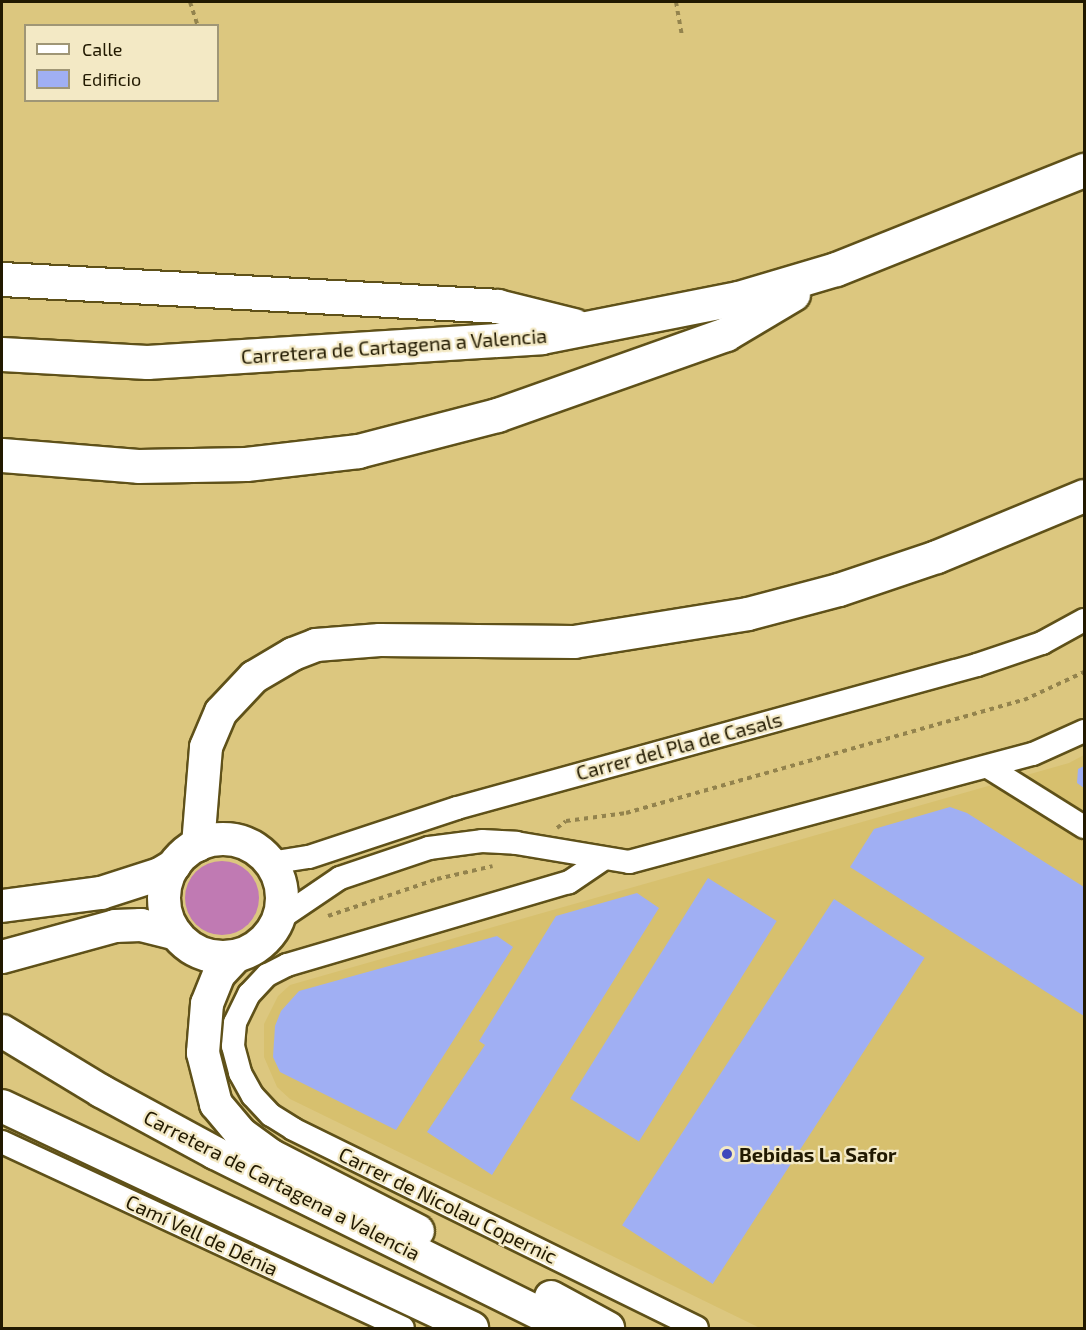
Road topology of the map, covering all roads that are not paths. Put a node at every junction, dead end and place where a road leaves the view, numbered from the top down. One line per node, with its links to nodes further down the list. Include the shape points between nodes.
1 (1084, 170): 2 (highway, Carretera de Cartagena a Valencia)
2 (836, 269): 4 (highway, Carretera de Cartagena a Valencia, via 738,298); 6 (highway, via 726,334 497,415 358,451 246,464 138,466)
3 (2, 279): 4 (highway, via 497,306)
4 (587, 328): 5 (highway, Carretera de Cartagena a Valencia, via 445,346 147,362)
5 (2, 354)
6 (2, 455)
7 (1084, 496): 11 (main road, via 937,557 838,590 748,614 574,642 380,640 316,645 254,676 221,712 206,747)
8 (1084, 620): 15 (street, Carrer del Pla de Casals, via 1042,643 977,665 457,808 309,857)
9 (1084, 730): 10 (street, via 1034,754)
10 (988, 767): 12 (street); 14 (street, via 646,859)
11 (203, 789): 13 (main road, via 221,827); 16 (main road)
12 (1084, 827)
13 (239, 842): 15 (main road); 16 (main road, via 218,840)
14 (602, 860): 18 (street, via 545,846 482,841 410,853 339,878); 30 (street, Carrer de Nicolau Copernic, via 568,882 287,965 267,975 249,994 235,1023 233,1046 240,1072 253,1096 271,1115 293,1129)
15 (270, 863): 18 (main road, via 282,891)
16 (179, 866): 17 (main road, via 101,893); 19 (main road, via 142,911); 20 (main road, via 166,915)
17 (2, 906)
18 (278, 920): 21 (main road, via 260,944)
19 (115, 926): 20 (main road, via 141,925); 22 (main road)
20 (176, 934): 21 (main road, via 199,952)
21 (236, 956): 29 (main road, via 219,974 210,993 203,1053 216,1104 240,1134 282,1162)
22 (2, 957)
23 (2, 1031): 28 (main road, Carretera de Cartagena a Valencia, via 215,1153)
24 (2, 1106): 27 (main road)
25 (2, 1142): 26 (street, Camí Vell de Dénia)
26 (403, 1329)
27 (472, 1329)
28 (569, 1329)
29 (608, 1329)
30 (698, 1329)

